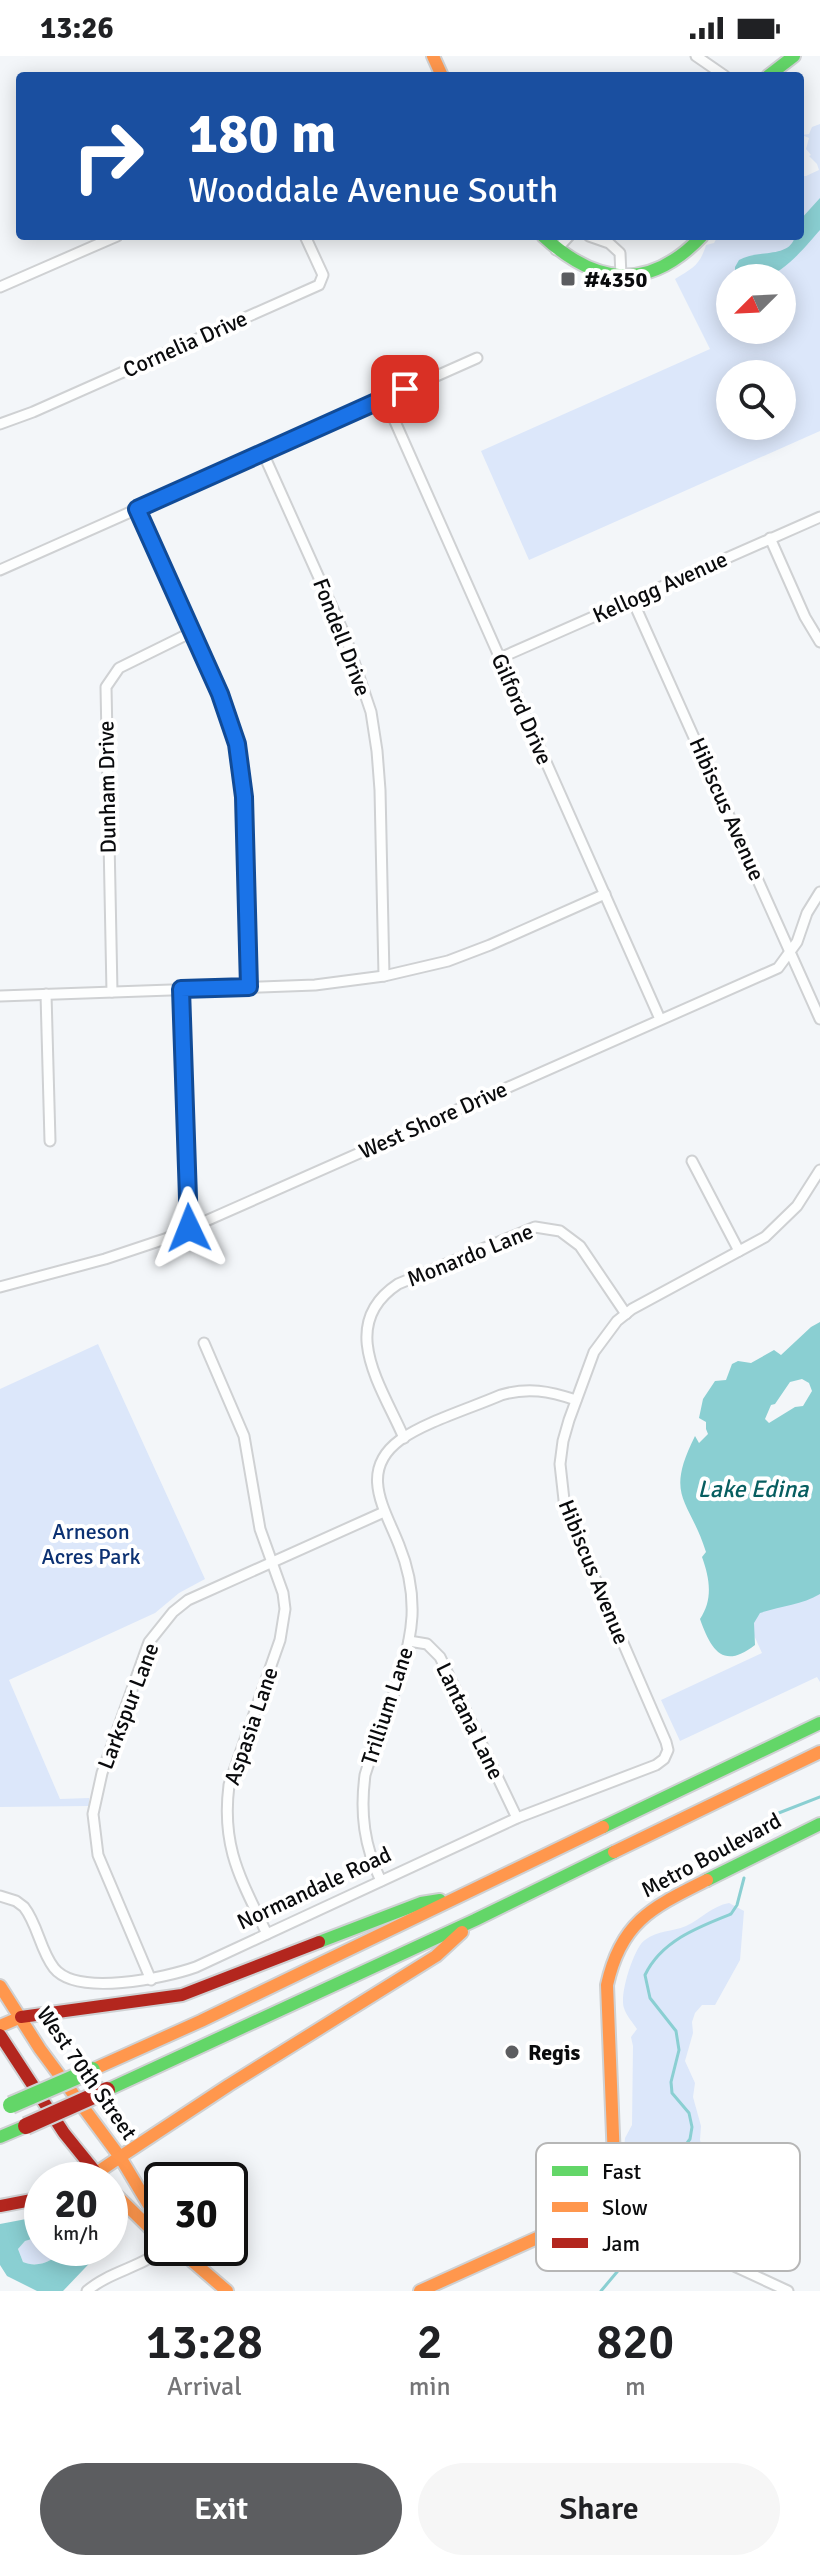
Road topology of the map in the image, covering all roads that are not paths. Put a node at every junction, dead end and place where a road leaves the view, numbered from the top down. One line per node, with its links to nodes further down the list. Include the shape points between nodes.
1 (696, 56): 3 (street)
2 (794, 56): 4 (main road)
3 (719, 72)
4 (773, 72)
5 (108, 240): 13 (street)
6 (307, 240): 16 (street, Cornelia Drive, via 323,275 319,285)
7 (547, 240): 11 (main road)
8 (565, 240): 11 (street)
9 (600, 240): 12 (street, via 620,253)
10 (698, 240): 12 (main road, via 663,268)
11 (556, 250): 12 (main road, via 590,271)
12 (621, 276)
13 (0, 287)
14 (477, 358): 15 (street)
15 (385, 399): 17 (street); 25 (street, Gilford Drive)
16 (0, 424)
17 (263, 453): 18 (street); 29 (street, Fondell Drive, via 346,638 371,712 380,790)
18 (137, 509): 21 (street); 23 (street)
19 (820, 517): 20 (street, Kellogg Avenue)
20 (770, 538): 22 (street, Kellogg Avenue); 24 (street)
21 (0, 570)
22 (632, 599): 25 (street, Kellogg Avenue); 28 (street, Hibiscus Avenue)
23 (192, 632): 30 (street, via 230,718 242,771); 32 (street, Dunham Drive, via 119,668 106,687)
24 (820, 642)
25 (500, 658): 27 (street, Gilford Drive)
26 (820, 892): 28 (street, West Shore Drive)
27 (605, 894): 29 (street, via 448,961); 35 (street, Gilford Drive)
28 (791, 952): 35 (street, West Shore Drive, via 778,968); 36 (street, Hibiscus Avenue)
29 (384, 976): 30 (street)
30 (249, 987): 31 (street)
31 (181, 989): 32 (street); 40 (street)
32 (112, 992): 33 (street)
33 (46, 994): 34 (street); 37 (street)
34 (0, 996)
35 (660, 1019): 40 (street, West Shore Drive)
36 (820, 1019)
37 (50, 1141)
38 (692, 1161): 41 (street)
39 (820, 1170): 41 (street, Hibiscus Avenue, via 782,1223)
40 (189, 1228): 42 (street, West Shore Drive, via 135,1250)
41 (739, 1251): 43 (street, Hibiscus Avenue)
42 (0, 1287)
43 (626, 1314): 45 (street, Hibiscus Avenue, via 594,1352); 46 (street, Monardo Lane, via 580,1246 548,1227 523,1230 398,1284 369,1316 366,1346)
44 (204, 1343): 48 (street, Aspasia Lane, via 244,1436 260,1529)
45 (576, 1400): 46 (street, Trillium Lane, via 518,1390); 51 (street, Hibiscus Avenue, via 560,1464 565,1509)
46 (404, 1438): 47 (street, Trillium Lane, via 391,1448 378,1473)
47 (384, 1512): 48 (street, Larkspur Lane); 49 (street, Trillium Lane, via 407,1567)
48 (272, 1562): 59 (street, Aspasia Lane, via 283,1593 284,1624 232,1774 226,1810 232,1858); 60 (street, Larkspur Lane, via 188,1600 160,1626 142,1660 96,1793 98,1855)
49 (409, 1641): 53 (street, Lantana Lane, via 427,1644 440,1657); 55 (street, Trillium Lane, via 362,1796 365,1840)
50 (820, 1723): 57 (main road)
51 (668, 1750): 53 (street, Normandale Road, via 656,1765)
52 (820, 1752): 58 (main road)
53 (517, 1818): 55 (street, Normandale Road)
54 (820, 1824): 67 (main road, Metro Boulevard, via 653,1907 627,1933 611,1966 607,2003)
55 (381, 1881): 59 (street, Normandale Road)
56 (0, 1896): 60 (street, Normandale Road, via 24,1907 63,1976 85,1982)
57 (461, 1897): 62 (main road, via 421,1903 182,1995); 65 (main road, bridge)
58 (475, 1920): 66 (main road, bridge); 68 (main road, via 436,1956)
59 (267, 1934): 60 (street, Normandale Road, via 196,1967)
60 (151, 1980)
61 (0, 1986): 62 (main road, West 70th Street)
62 (21, 2017): 63 (main road); 68 (main road, West 70th Street)
63 (0, 2026)
64 (0, 2035): 69 (main road)
65 (6, 2107)
66 (0, 2137)
67 (613, 2143)
68 (120, 2157): 70 (main road); 71 (main road, West 70th Street)
69 (84, 2162)
70 (114, 2162)
71 (144, 2197)
72 (24, 2201): 73 (main road)
73 (0, 2206)
74 (128, 2207): 75 (main road)
75 (144, 2222)
76 (536, 2239): 82 (main road)
77 (144, 2263): 80 (street, via 98,2281)
78 (196, 2266): 81 (main road)
79 (745, 2271): 83 (street)
80 (87, 2291)
81 (227, 2291)
82 (420, 2291)
83 (788, 2291)

